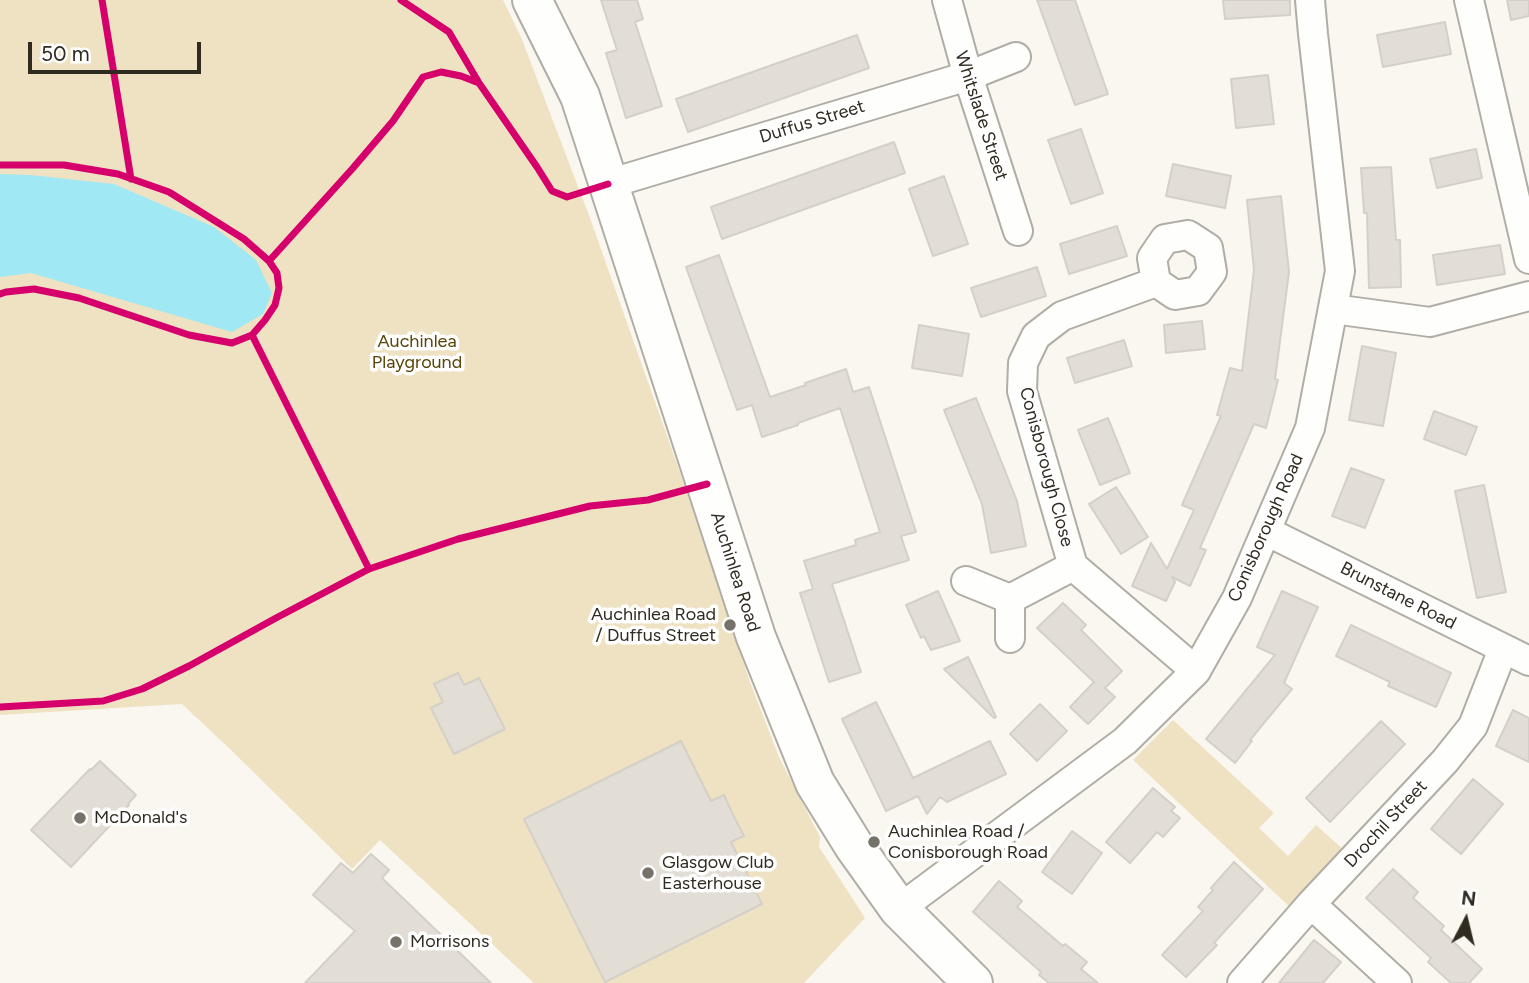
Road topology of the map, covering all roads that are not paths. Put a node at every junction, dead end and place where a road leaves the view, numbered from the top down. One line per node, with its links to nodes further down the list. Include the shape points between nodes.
1 (532, 0): 7 (street, Auchinlea Road, via 580,96)
2 (947, 0): 6 (street, Whitslade Street)
3 (1310, 0): 12 (street, Conisborough Road, via 1340,271)
4 (1469, 0): 9 (street)
5 (1016, 57): 6 (street, Duffus Street)
6 (968, 76): 7 (street, Duffus Street); 8 (street, Whitslade Street)
7 (608, 184): 22 (street, Auchinlea Road, via 761,649 815,783)
8 (1018, 231)
9 (1529, 259)
10 (1156, 282): 14 (street, Conisborough Close, via 1062,317 1036,336 1023,363 1022,391)
11 (1529, 296): 12 (street, via 1430,322)
12 (1333, 309): 13 (street, Conisborough Road, via 1310,428)
13 (1266, 531): 18 (street, Brunstane Road); 20 (street, Conisborough Road, via 1237,598)
14 (1073, 566): 16 (street, Conisborough Close); 20 (street, Conisborough Close)
15 (966, 581): 16 (street)
16 (1010, 599): 17 (street)
17 (1010, 638)
18 (1503, 649): 19 (street, Brunstane Road); 21 (street, Drochil Street, via 1473,726)
19 (1529, 662)
20 (1196, 671): 22 (street, Conisborough Road, via 1125,741)
21 (1311, 904): 24 (street, Drochil Street); 25 (street)
22 (899, 909): 23 (street, Auchinlea Road)
23 (973, 983)
24 (1242, 983)
25 (1396, 983)

